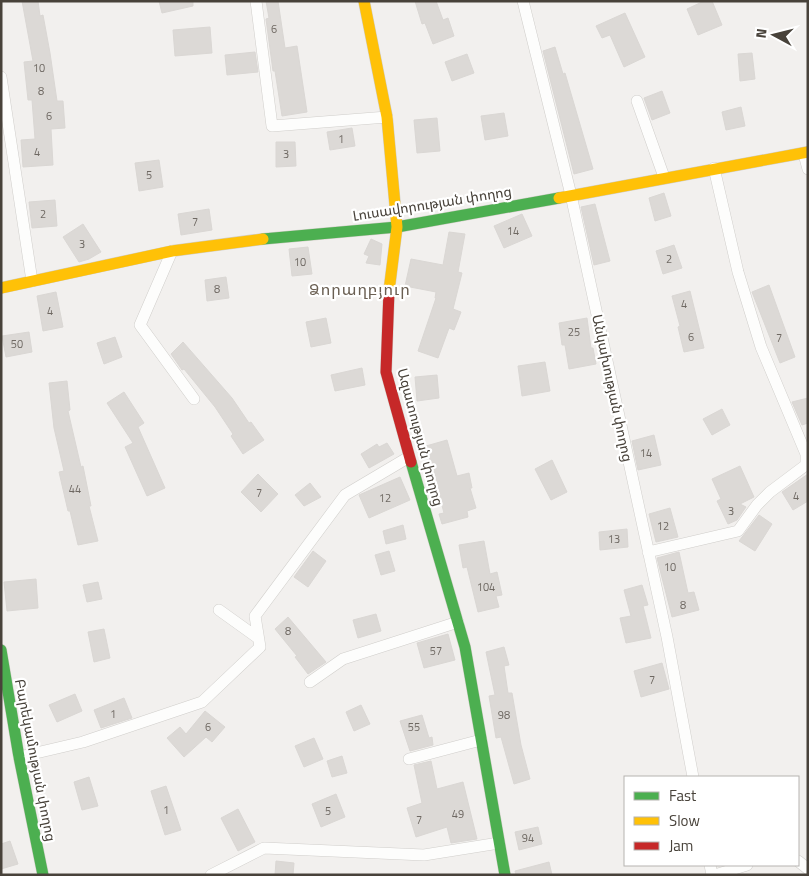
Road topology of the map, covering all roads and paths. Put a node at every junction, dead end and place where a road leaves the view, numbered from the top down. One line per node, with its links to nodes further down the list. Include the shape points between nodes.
1 (256, 1): 6 (street, via 272,126)
2 (364, 1): 6 (street, Ազատության փողոց)
3 (523, 1): 11 (street, Անկախության փողոց)
4 (1, 77): 14 (street)
5 (637, 101): 10 (street)
6 (387, 116): 12 (street, Ազատության փողոց)
7 (806, 153): 8 (street, Լուսավորության փողոց); 9 (street)
8 (714, 168): 10 (street, Լուսավորության փողոց); 18 (street, via 738,272 761,347 806,454 806,465 770,492 738,531)
9 (808, 169)
10 (664, 177): 11 (street, Լուսավորության փողոց)
11 (571, 194): 12 (street, Լուսավորության փողոց); 18 (street, Անկախության փողոց)
12 (397, 227): 13 (street, Լուսավորության փողոց, via 248,240); 17 (street, Ազատության փողոց, via 388,295 386,372)
13 (172, 251): 14 (street, Լուսավորության փողոց); 16 (street, via 140,325)
14 (32, 281): 15 (street, Լուսավորության փողոց)
15 (1, 288)
16 (194, 399)
17 (409, 456): 20 (street, Ազատության փողոց); 21 (street, via 344,495 255,616)
18 (648, 552): 27 (street, Անկախության փողոց)
19 (219, 610): 21 (street)
20 (458, 622): 23 (street, via 343,659); 24 (street, Ազատության փողոց)
21 (258, 638): 25 (street, via 260,647 202,702 84,742)
22 (1, 650): 25 (street, Բարեկամության փողոց)
23 (310, 682)
24 (481, 740): 26 (street); 28 (street, Ազատության փողոց)
25 (19, 757): 30 (street, Բարեկամության փողոց)
26 (409, 759)
27 (693, 776)
28 (499, 843): 31 (street, via 424,855 264,848); 32 (street, Ազատության փողոց)
29 (744, 866): 33 (street)
30 (43, 875)
31 (212, 875)
32 (505, 875)
33 (713, 875)

